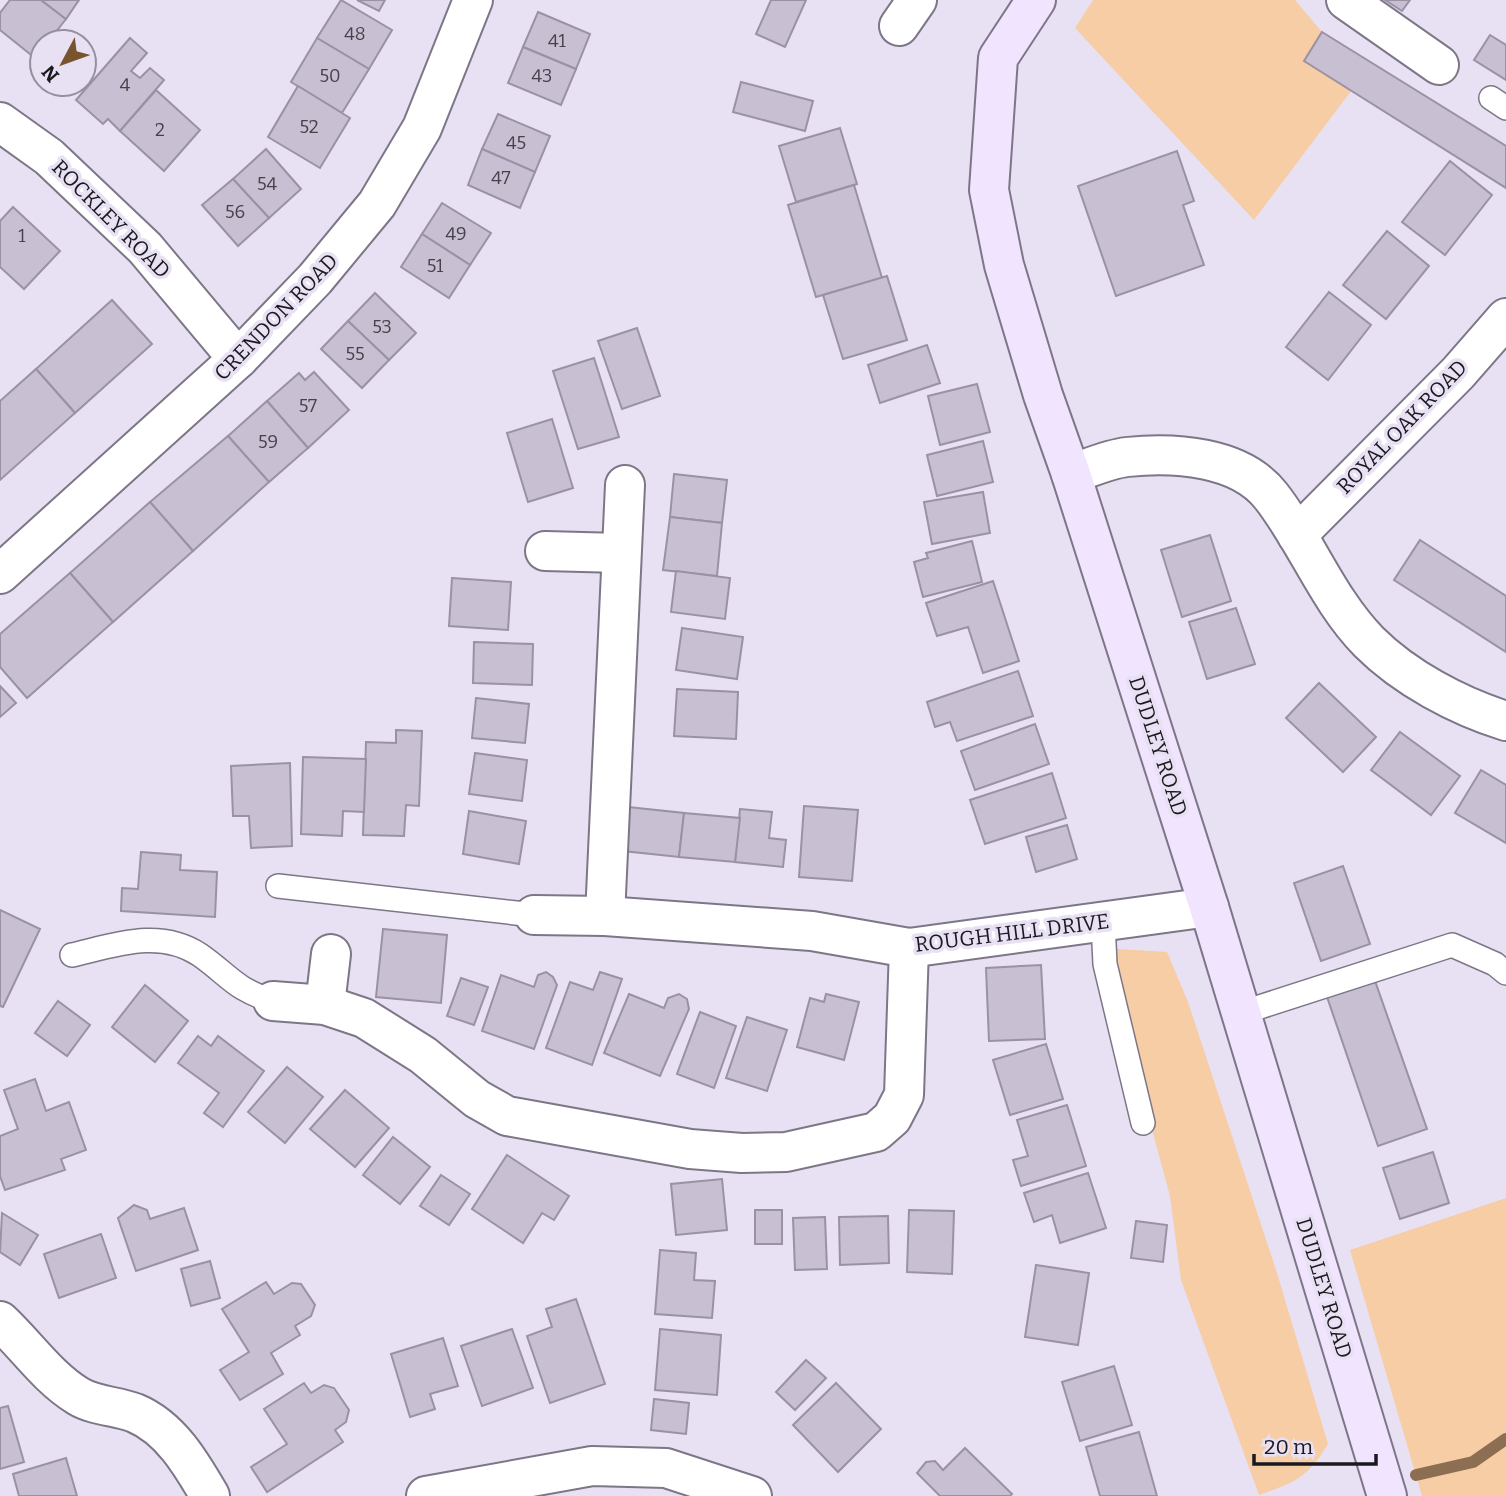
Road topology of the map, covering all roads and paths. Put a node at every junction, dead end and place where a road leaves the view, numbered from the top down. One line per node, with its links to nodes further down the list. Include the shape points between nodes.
1 (473, 0): 7 (street, CRENDON ROAD, via 422,128 377,204 315,279)
2 (1036, 0): 8 (main road, DUDLEY ROAD, via 998,58 989,190 1004,265)
3 (1346, 0): 4 (street)
4 (1439, 65)
5 (0, 122): 7 (street, ROCKLEY ROAD, via 49,157 145,248)
6 (1506, 318): 10 (street, ROYAL OAK ROAD, via 1458,373)
7 (238, 359): 13 (street, CRENDON ROAD)
8 (1071, 474): 10 (street, via 1125,457 1202,458 1242,472 1270,494); 16 (main road, DUDLEY ROAD)
9 (625, 485): 12 (street)
10 (1297, 535): 14 (street, via 1333,596 1369,641 1414,678)
11 (545, 551): 12 (street)
12 (620, 553): 18 (street)
13 (0, 575)
14 (1506, 721)
15 (278, 886): 17 (lane)
16 (1209, 907): 19 (street, ROUGH HILL DRIVE); 26 (main road, DUDLEY ROAD)
17 (534, 915): 18 (street, ROUGH HILL DRIVE)
18 (605, 916): 20 (street, ROUGH HILL DRIVE, via 812,931)
19 (1103, 923): 20 (street, ROUGH HILL DRIVE); 27 (lane, via 1105,964)
20 (909, 948): 25 (street, via 904,1095 892,1118 876,1132 786,1152 690,1149 508,1116 477,1099 391,1032)
21 (72, 954): 24 (lane, via 133,941 178,944 244,992)
22 (331, 954): 25 (street)
23 (1506, 973): 26 (lane, via 1452,945)
24 (273, 1001): 25 (street)
25 (325, 1005)
26 (1241, 1013): 29 (main road, DUDLEY ROAD)
27 (1143, 1123)
28 (0, 1321): 30 (street, via 50,1374 80,1397 136,1413 162,1430 187,1457)
29 (1379, 1494)
30 (210, 1496)
31 (426, 1496): 32 (street, via 592,1466 666,1468)
32 (752, 1496)

